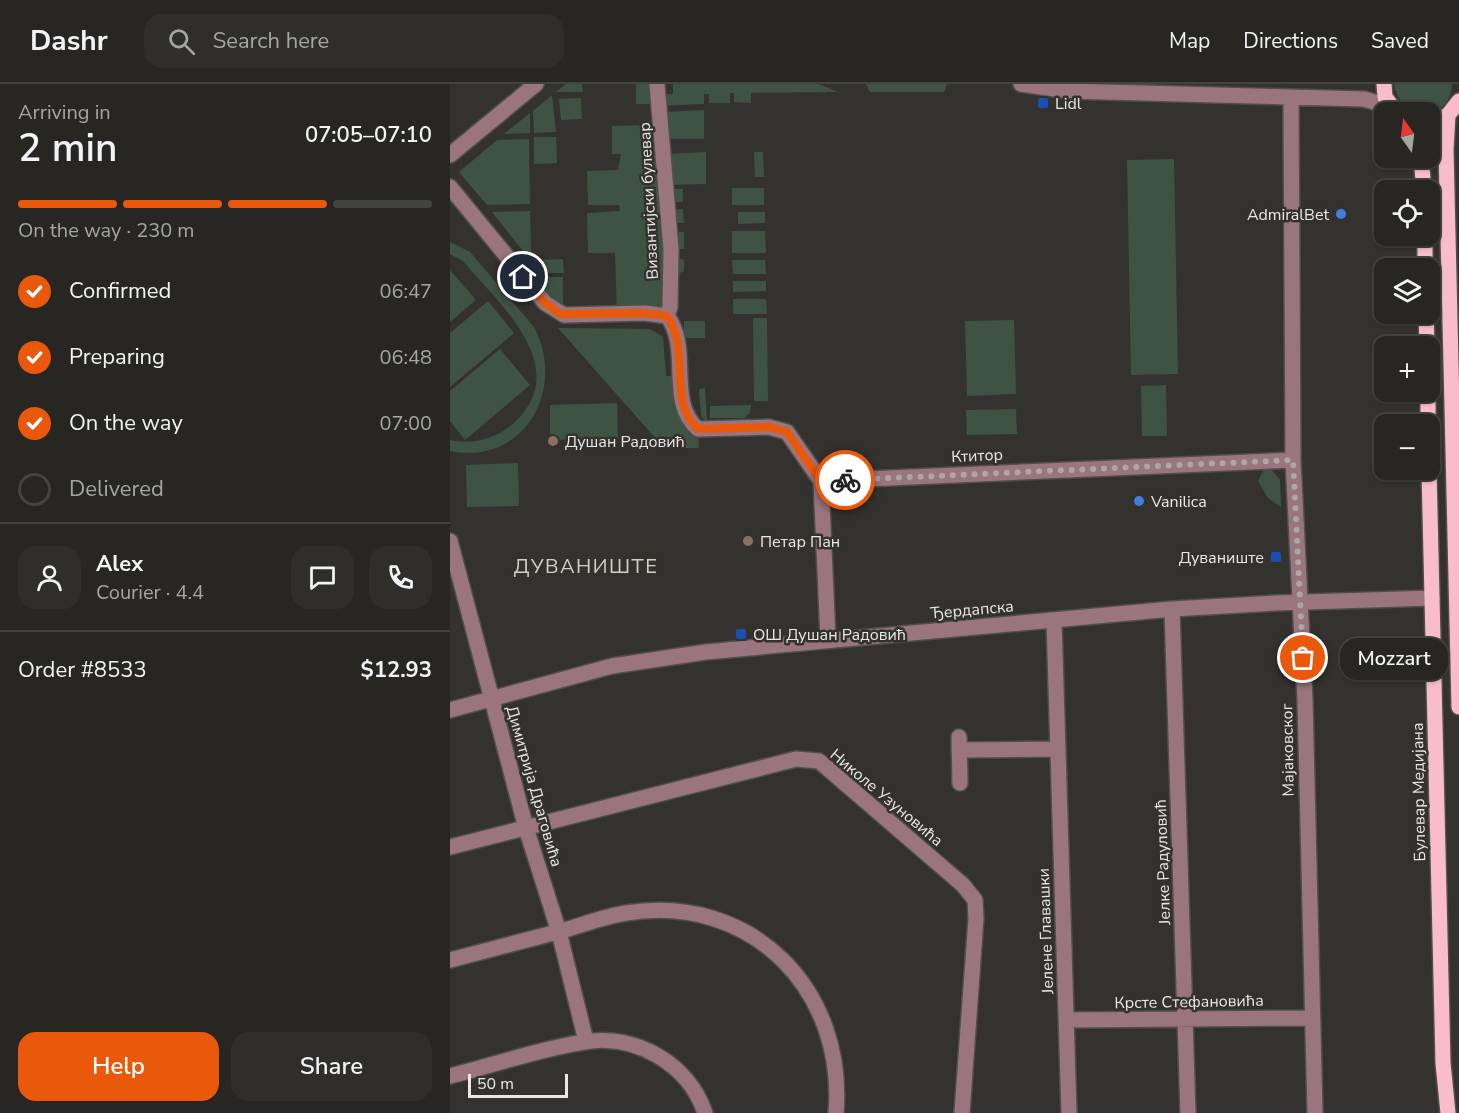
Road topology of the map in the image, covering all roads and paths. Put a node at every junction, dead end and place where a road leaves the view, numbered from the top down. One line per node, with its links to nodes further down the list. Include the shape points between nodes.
1 (536, 84): 11 (street)
2 (657, 84): 13 (street, Византијски булевар, via 671,249)
3 (1021, 84): 5 (street, via 1068,91)
4 (1383, 84): 7 (main road)
5 (1291, 98): 8 (street, via 1364,99); 14 (street, Мајаковског)
6 (1459, 101): 9 (main road)
7 (1390, 102)
8 (1374, 103)
9 (1448, 115): 10 (main road); 24 (main road)
10 (1440, 119)
11 (450, 155)
12 (450, 187): 13 (street, via 545,303 560,314)
13 (667, 316): 16 (street, via 679,340 683,400 693,424 698,429 769,427 787,432)
14 (1293, 460): 16 (street, Ктитор); 19 (street, Мајаковског)
15 (1429, 480): 18 (main road, Булевар Медијана)
16 (821, 481): 22 (street)
17 (450, 541): 23 (street, Димитрија Драговића)
18 (1432, 598): 19 (street, Ђердапска); 43 (main road, Булевар Медијана)
19 (1300, 602): 20 (street, Ђердапска); 32 (street, Мајаковског)
20 (1172, 609): 21 (street, Ђердапска); 33 (street, Јелке Радуловић)
21 (1054, 620): 22 (street, Ђердапска); 26 (street, Јелене Главашки)
22 (828, 639): 23 (street, Ђердапска, via 612,666)
23 (491, 698): 25 (street, Ђердапска); 28 (street, Димитрија Драговића)
24 (1459, 707)
25 (450, 710)
26 (1057, 749): 27 (street, via 959,743); 34 (street, Јелене Главашки)
27 (960, 783)
28 (526, 828): 29 (street, Николе Узуновића); 30 (street, Димитрија Драговића); 39 (street, Николе Узуновића, via 796,759 819,761 963,885 975,900)
29 (450, 847)
30 (559, 932): 31 (street); 35 (street, Димитрија Драговића); 38 (street, via 626,913 664,911 715,919 740,930 769,949 804,983 825,1023 837,1068)
31 (450, 960)
32 (1312, 1017): 33 (street, Крсте Стефановића); 42 (street, Мајаковског)
33 (1185, 1019): 34 (street, Крсте Стефановића); 41 (street, Јелке Радуловић)
34 (1066, 1020): 40 (street, Јелене Главашки)
35 (586, 1041): 36 (street); 37 (street, via 616,1042 653,1053 687,1079)
36 (450, 1077)
37 (705, 1113)
38 (836, 1113)
39 (962, 1113)
40 (1069, 1113)
41 (1188, 1113)
42 (1315, 1113)
43 (1448, 1113)

